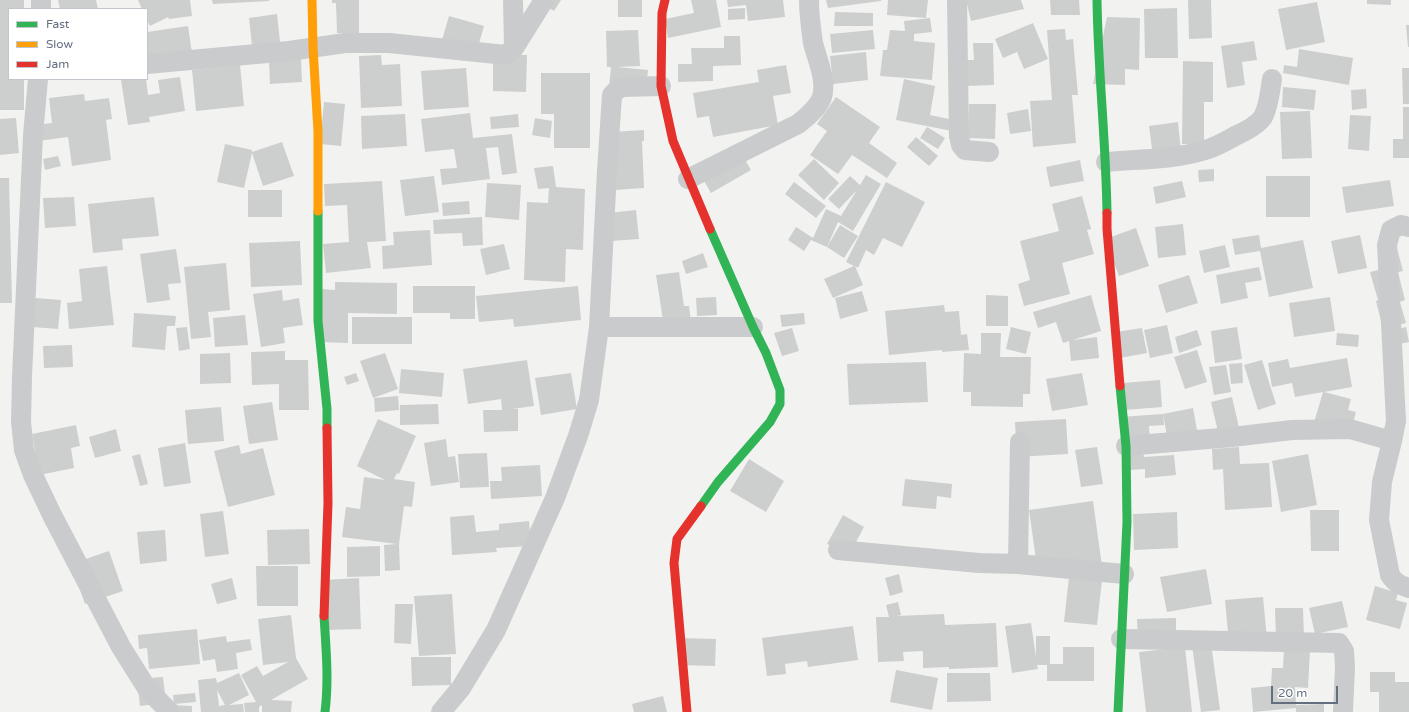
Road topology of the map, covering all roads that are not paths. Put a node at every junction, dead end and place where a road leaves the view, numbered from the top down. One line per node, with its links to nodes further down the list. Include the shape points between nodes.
1 (312, 0): 8 (street)
2 (513, 0): 9 (street)
3 (544, 0): 9 (street)
4 (665, 0): 13 (street, via 662,13)
5 (809, 0): 16 (street, via 813,41 823,83 822,97 813,112 798,124)
6 (957, 0): 14 (street, via 959,136 965,150)
7 (1097, 0): 15 (street)
8 (313, 47): 9 (street, via 345,43 389,43 501,55 506,55); 10 (street, via 288,52); 29 (street, via 318,132 318,321 327,409 328,503 323,610 327,656)
9 (514, 48)
10 (148, 64)
11 (1272, 79): 15 (street, via 1262,117 1258,123 1243,132 1206,150 1190,154)
12 (38, 80): 28 (street, via 22,378 21,422 24,450 52,515 121,647 148,690)
13 (661, 86): 16 (street, via 673,141); 18 (street, via 622,87 612,95)
14 (989, 152)
15 (1106, 162): 22 (street, via 1107,229)
16 (688, 179): 19 (street)
17 (1409, 227): 20 (street, via 1401,225 1391,230 1387,245 1396,421)
18 (599, 327): 19 (street); 30 (street, via 589,400 555,498 496,630 461,688)
19 (753, 327): 31 (street, via 780,390 780,404 770,422 718,482 677,539 674,563)
20 (1392, 441): 22 (street, via 1350,429 1292,430 1232,438); 26 (street, via 1382,482 1379,520 1390,575 1393,581)
21 (1020, 442): 24 (street)
22 (1126, 446): 25 (street, via 1127,522)
23 (838, 550): 24 (street)
24 (1018, 564): 25 (street)
25 (1124, 574): 27 (street)
26 (1409, 588)
27 (1121, 639): 32 (street); 33 (street, via 1339,643 1344,651)
28 (170, 712)
29 (325, 712)
30 (441, 712)
31 (687, 712)
32 (1118, 712)
33 (1343, 712)

